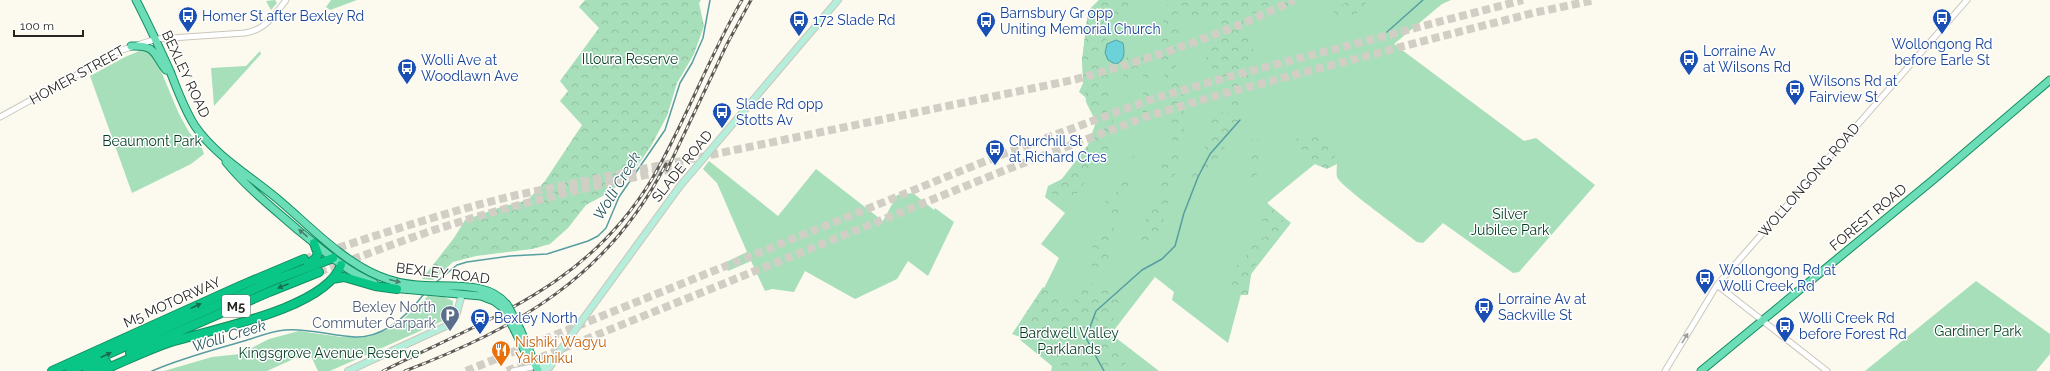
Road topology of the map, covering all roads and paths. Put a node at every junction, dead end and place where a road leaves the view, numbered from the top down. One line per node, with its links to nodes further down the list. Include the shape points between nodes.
1 (136, 0): 5 (main road, BEXLEY ROAD)
2 (286, 0): 5 (street, HOMER STREET, via 268,23 253,32)
3 (838, 0): 25 (main road, SLADE ROAD, via 680,186)
4 (1967, 0): 20 (street, WOLLONGONG ROAD)
5 (156, 39): 6 (street, HOMER STREET); 7 (main road, BEXLEY ROAD)
6 (132, 46): 7 (main road, via 145,46 153,50); 9 (street, HOMER STREET)
7 (172, 76): 10 (main road, BEXLEY ROAD, via 194,124)
8 (2050, 80): 24 (main road, FOREST ROAD, via 1928,185)
9 (0, 117)
10 (220, 154): 11 (main road, BEXLEY ROAD, one-way to 10, via 250,187); 12 (main road, BEXLEY ROAD, via 253,178)
11 (314, 243): 14 (main road, BEXLEY ROAD); 16 (highway, via 317,249 316,257)
12 (342, 255): 14 (main road); 15 (main road); 19 (main road, via 353,268); 22 (main road, BEXLEY ROAD, one-way to 22, via 388,279)
13 (304, 258): 27 (highway, M5 MOTORWAY / M5, one-way to 13)
14 (332, 258): 15 (main road, BEXLEY ROAD); 16 (highway)
15 (341, 265): 18 (highway); 19 (main road, BEXLEY ROAD)
16 (297, 271): 28 (highway, one-way to 16)
17 (319, 272): 29 (highway, M5 MOTORWAY / M5, one-way to 29)
18 (331, 280): 21 (highway, via 344,277 374,286); 30 (highway, via 288,306 168,344)
19 (376, 283): 21 (main road, BEXLEY ROAD)
20 (1717, 285): 24 (street); 34 (street, WOLLONGONG ROAD, one-way to 20)
21 (397, 289): 22 (main road, BEXLEY ROAD)
22 (438, 289): 23 (main road, BEXLEY ROAD)
23 (463, 290): 26 (main road, BEXLEY ROAD, bridge, via 491,291 500,296); 31 (main road, via 456,316 446,326)
24 (1762, 320): 35 (main road, FOREST ROAD); 36 (street)
25 (555, 356): 26 (main road, SLADE ROAD, via 545,365); 33 (main road, SLADE ROAD, via 550,367)
26 (535, 369): 32 (street)
27 (52, 371)
28 (70, 371)
29 (87, 371)
30 (101, 371)
31 (348, 371)
32 (513, 371)
33 (544, 371)
34 (1665, 371)
35 (1701, 371)
36 (1827, 371)

